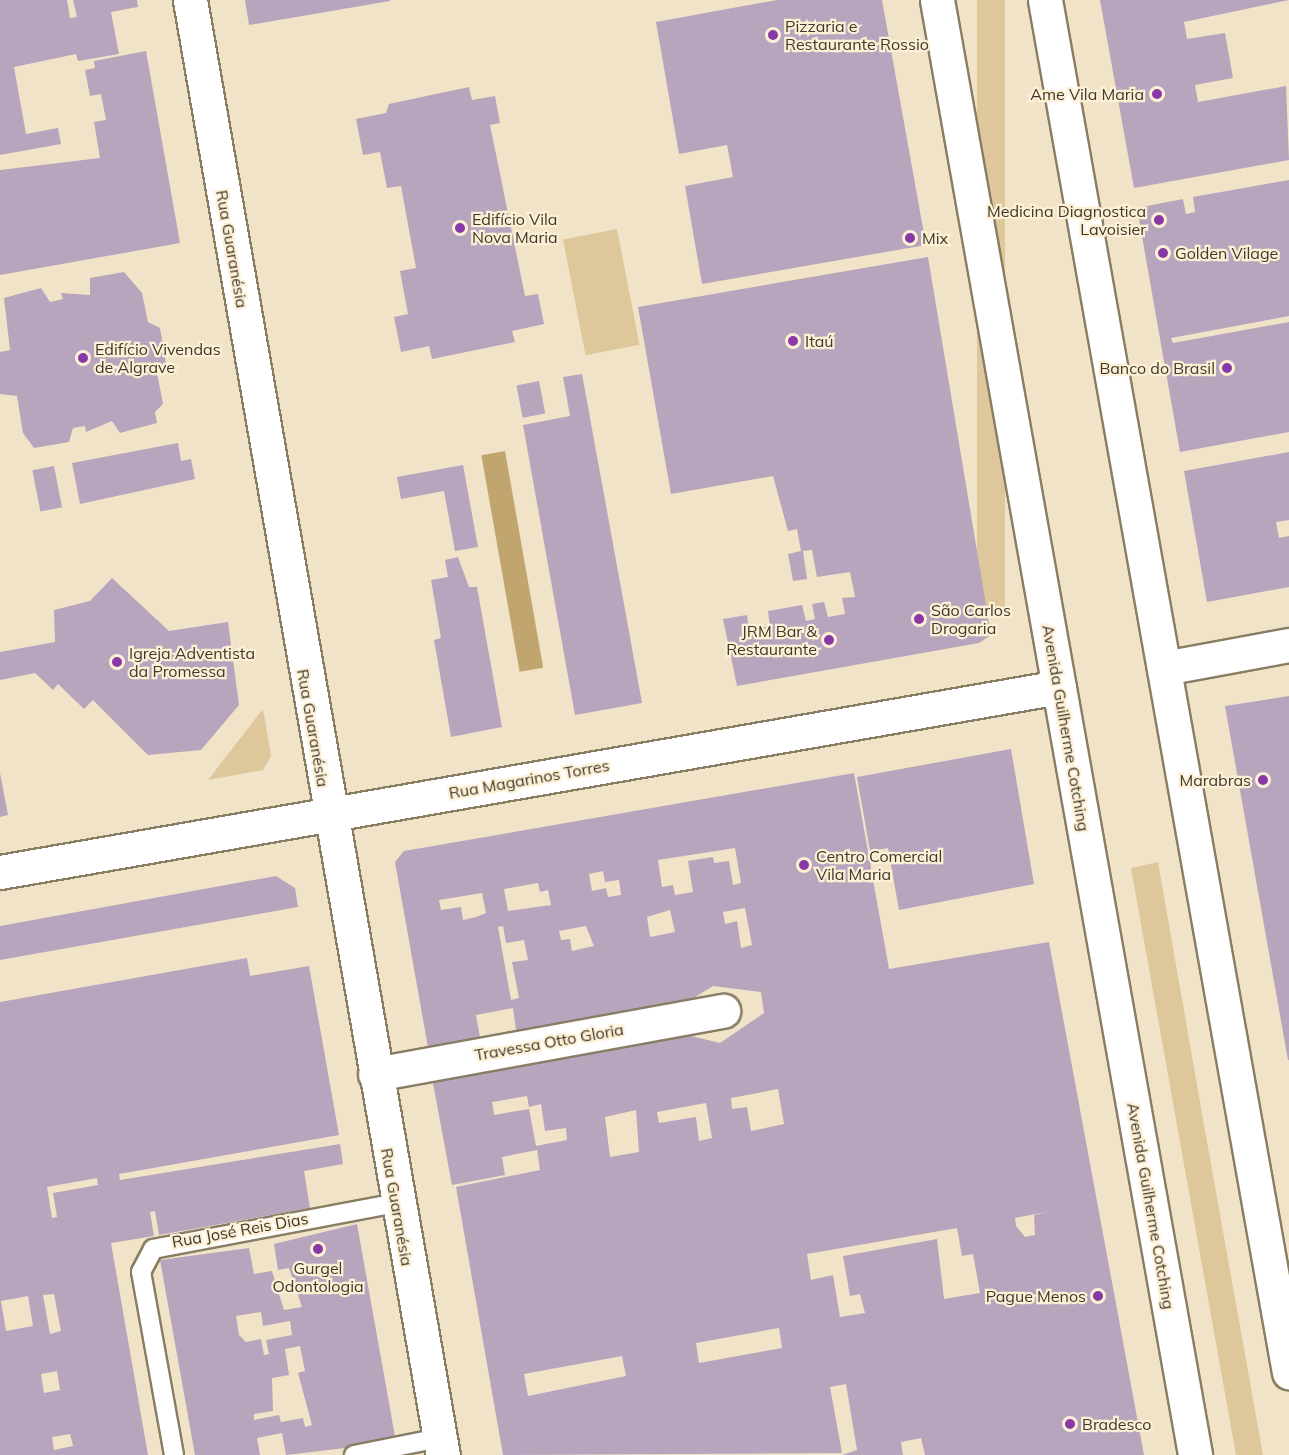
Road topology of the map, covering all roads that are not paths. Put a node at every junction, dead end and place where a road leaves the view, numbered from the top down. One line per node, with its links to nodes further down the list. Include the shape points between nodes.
1 (190, 0): 7 (street, Rua Guaranésia)
2 (937, 0): 6 (street, Avenida Guilherme Cotching)
3 (1045, 0): 5 (street)
4 (1289, 645): 5 (street)
5 (1164, 668): 12 (street)
6 (1059, 687): 7 (street, Rua Magarinos Torres); 16 (street, Avenida Guilherme Cotching)
7 (328, 814): 8 (street, Rua Magarinos Torres); 10 (street, Rua Guaranésia)
8 (0, 872)
9 (723, 1011): 10 (street, Travessa Otto Gloria)
10 (375, 1074): 11 (street, Rua Guaranésia)
11 (396, 1203): 13 (street, Rua Guaranésia); 14 (lane, Rua José Reis Dias, via 153,1249 141,1272)
12 (1289, 1372)
13 (442, 1446): 15 (lane)
14 (174, 1455)
15 (354, 1455)
16 (1195, 1455)

